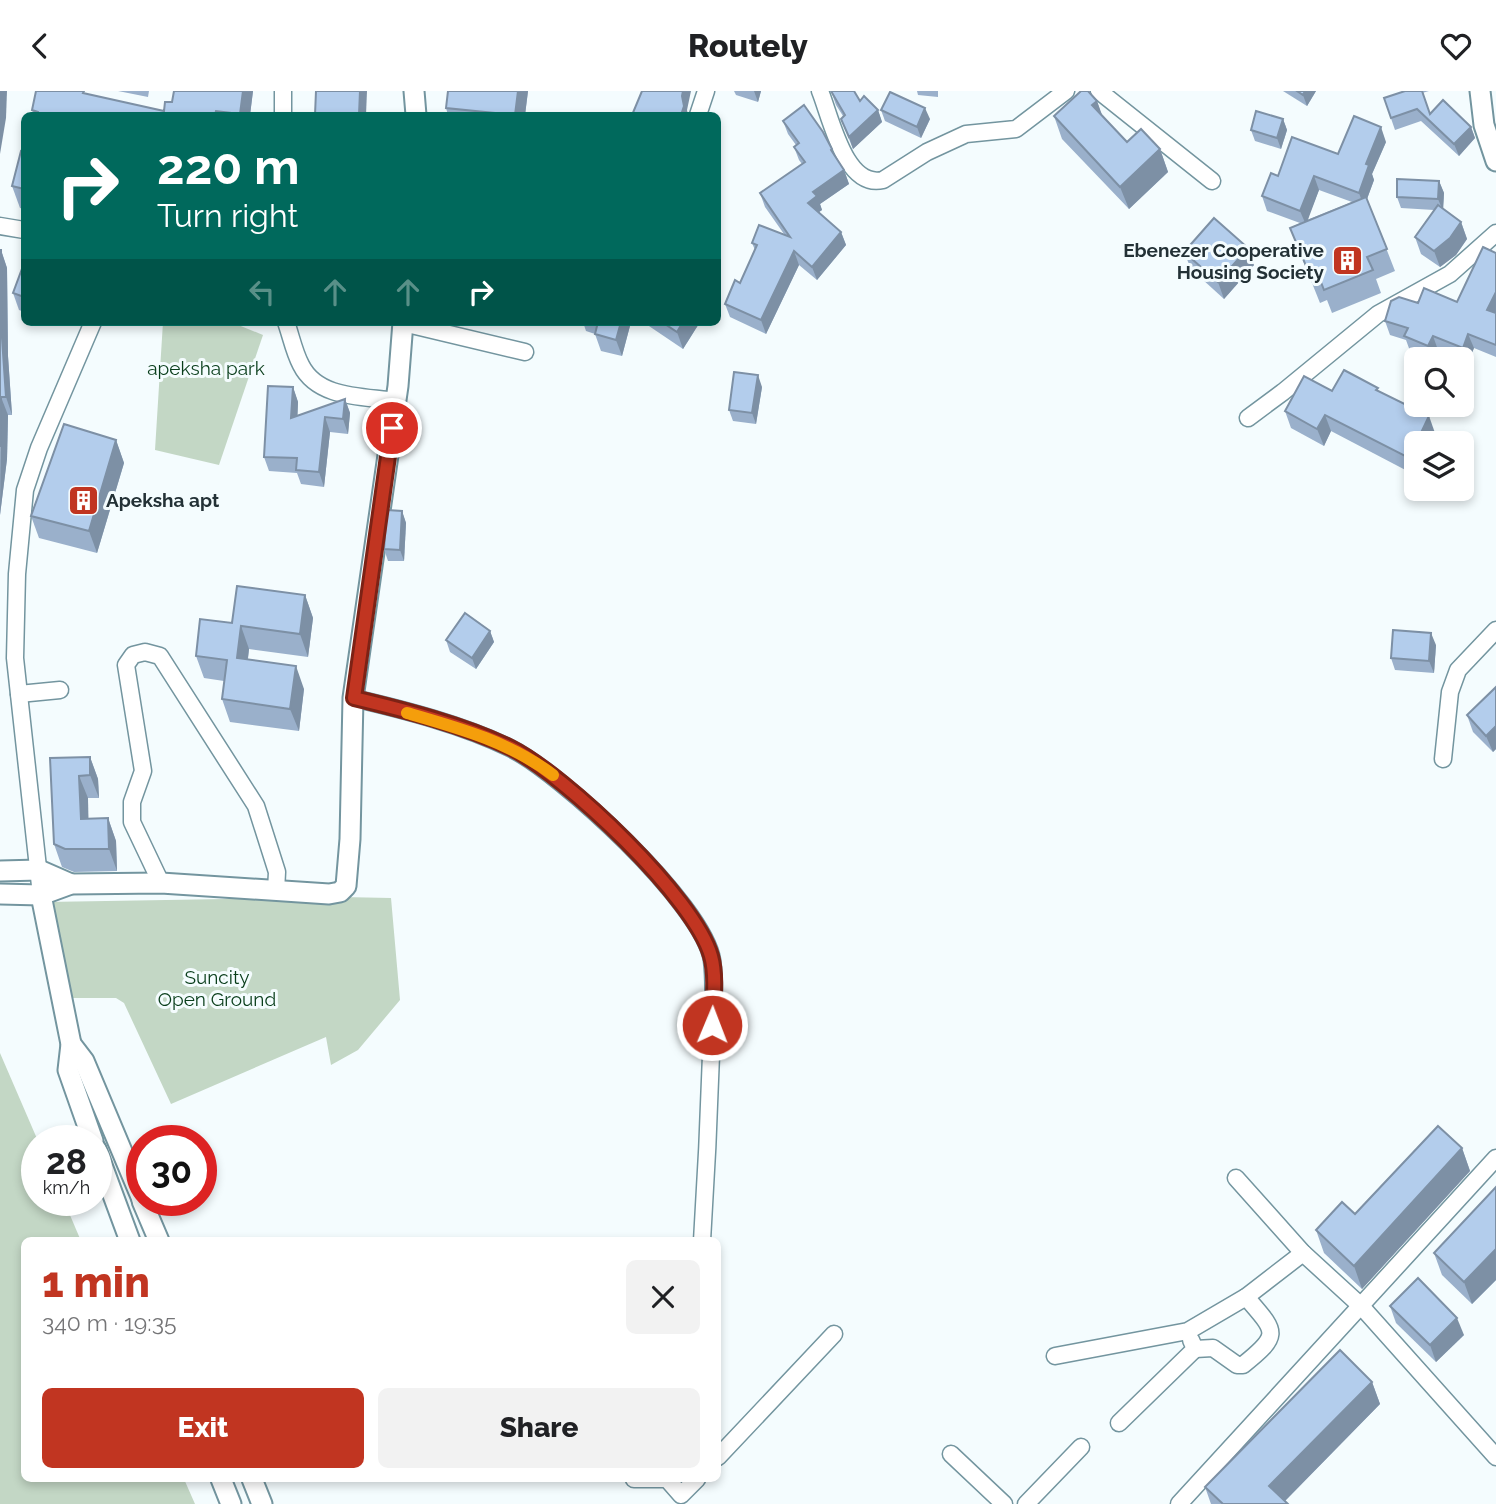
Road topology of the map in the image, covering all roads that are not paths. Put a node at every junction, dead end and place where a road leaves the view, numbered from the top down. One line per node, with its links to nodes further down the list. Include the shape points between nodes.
1 (283, 91): 8 (street)
2 (414, 91): 9 (street)
3 (706, 91): 10 (street)
4 (820, 91): 5 (street, via 843,154 853,170 875,182 966,134 1016,129)
5 (1066, 91)
6 (1099, 91): 12 (street)
7 (1480, 91): 11 (street, via 1484,125)
8 (283, 112)
9 (416, 112)
10 (699, 112)
11 (1496, 161)
12 (1212, 181)
13 (0, 226): 14 (street)
14 (21, 230)
15 (1496, 233): 22 (street, via 1450,274 1378,314)
16 (91, 326): 24 (street, via 26,490)
17 (287, 326): 21 (street, via 301,364 321,387)
18 (403, 326): 21 (street)
19 (419, 326): 20 (street)
20 (525, 352)
21 (396, 401): 27 (street)
22 (1248, 418)
23 (1496, 630): 28 (street, via 1458,670 1450,692)
24 (7, 656): 26 (street)
25 (60, 690): 26 (street)
26 (19, 694): 29 (street)
27 (354, 698): 33 (street, via 346,886 329,894); 45 (street, via 475,733 512,748 551,773 674,892 703,936 712,958 713,1000)
28 (1443, 759)
29 (39, 870): 30 (street); 32 (street); 35 (street)
30 (0, 871)
31 (161, 883): 32 (street); 33 (street); 33 (street, via 132,822 132,802 143,771 126,665 133,655 145,652 160,656 256,806 277,872)
32 (71, 884): 35 (street)
33 (276, 891)
34 (0, 894): 35 (street)
35 (41, 895): 36 (street)
36 (71, 1044): 37 (street, via 68,1070); 39 (street, via 84,1061)
37 (87, 1125)
38 (1496, 1158): 48 (street)
39 (126, 1162)
40 (1236, 1178): 46 (street)
41 (112, 1192): 43 (street)
42 (149, 1216): 44 (street)
43 (129, 1237)
44 (157, 1237)
45 (702, 1237)
46 (1303, 1253): 47 (street); 48 (street)
47 (1246, 1297): 49 (street); 51 (street, via 1268,1323 1268,1344 1243,1365 1213,1348)
48 (1361, 1306): 57 (street); 63 (street)
49 (1188, 1331): 51 (street); 52 (street)
50 (834, 1334): 55 (street)
51 (1195, 1349): 53 (street)
52 (1055, 1356)
53 (1119, 1423)
54 (1081, 1447): 67 (street)
55 (721, 1454)
56 (951, 1454): 66 (street)
57 (1496, 1457)
58 (223, 1482): 64 (street)
59 (253, 1482): 65 (street)
60 (668, 1482): 62 (street)
61 (694, 1482): 62 (street)
62 (677, 1500)
63 (1182, 1503)
64 (231, 1504)
65 (262, 1504)
66 (1004, 1504)
67 (1026, 1504)

